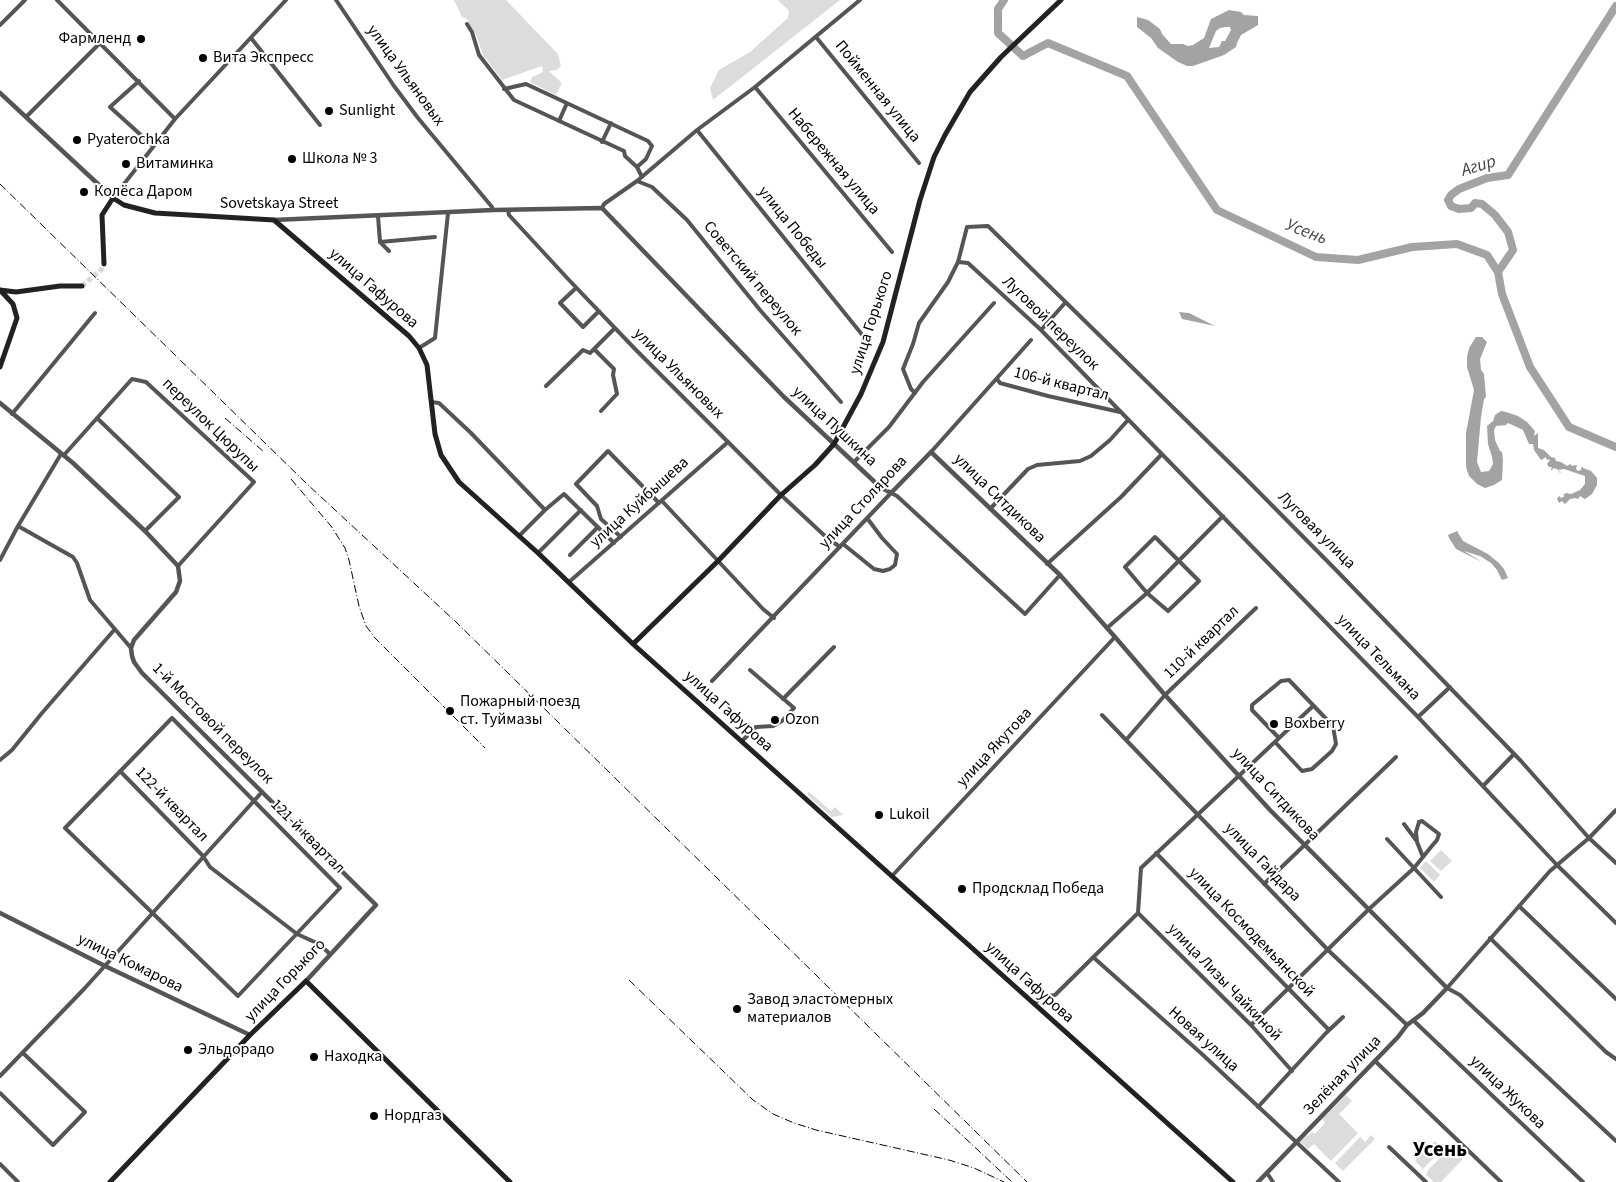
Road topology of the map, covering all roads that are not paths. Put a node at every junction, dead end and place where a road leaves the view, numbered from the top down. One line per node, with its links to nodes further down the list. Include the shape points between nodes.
1 (25, 0): 8 (street)
2 (57, 0): 11 (street)
3 (286, 0): 10 (street)
4 (336, 0): 31 (street, улица Ульяновых, via 394,86)
5 (860, 0): 9 (street)
6 (1061, 0): 68 (main road, улица Горького, via 1001,57 970,92 945,135 920,200 883,342 861,394)
7 (467, 24): 14 (street, via 479,55)
8 (0, 25)
9 (816, 37): 13 (street); 25 (street, Пойменная улица)
10 (251, 38): 18 (street); 21 (street)
11 (100, 43): 12 (street); 17 (street)
12 (139, 81): 18 (street); 24 (street, via 110,107)
13 (755, 87): 22 (street); 39 (street, Набережная улица)
14 (504, 89): 16 (street, via 526,84); 19 (street, via 514,100)
15 (0, 93): 17 (street, Sovetskaya Street)
16 (567, 103): 19 (street); 20 (street)
17 (26, 117): 29 (street, Sovetskaya Street)
18 (175, 119): 24 (street)
19 (559, 121): 23 (street)
20 (611, 123): 23 (street); 26 (street, via 652,146 646,159)
21 (320, 125)
22 (697, 130): 27 (street); 52 (street, улица Победы)
23 (602, 142): 26 (street, via 624,152)
24 (153, 146): 29 (street)
25 (919, 163)
26 (637, 167): 27 (street)
27 (642, 177): 28 (street)
28 (637, 181): 30 (street); 60 (street, Советский переулок, via 652,187 687,220)
29 (112, 198): 35 (main road, Sovetskaya Street, via 155,214); 41 (main road, via 102,215)
30 (602, 208): 32 (street, Sovetskaya Street); 68 (street, улица Пушкина, via 784,397)
31 (492, 210): 32 (street, Sovetskaya Street); 33 (street, Sovetskaya Street)
32 (508, 210): 43 (street, улица Ульяновых, via 509,215)
33 (448, 213): 34 (street, Sovetskaya Street); 53 (street, via 435,338)
34 (378, 216): 35 (street, Sovetskaya Street); 37 (street)
35 (274, 220): 53 (main road, улица Гафурова)
36 (435, 237): 37 (street)
37 (380, 242): 38 (street)
38 (389, 251)
39 (892, 252)
40 (958, 262): 46 (street, Луговая улица, via 967,226 988,226); 50 (street, Луговой переулок, via 968,262); 58 (street, via 919,323 903,369)
41 (104, 264)
42 (82, 286): 44 (main road, via 16,292)
43 (576, 288): 47 (street, улица Ульяновых); 47 (street, via 560,303 583,327)
44 (0, 290): 55 (main road, via 15,309 17,318)
45 (994, 303): 58 (street)
46 (1065, 303): 50 (street); 108 (street, Луговая улица, via 1238,470)
47 (599, 311): 49 (street, улица Ульяновых)
48 (95, 313): 64 (street)
49 (616, 328): 54 (street); 67 (street, улица Ульяновых)
50 (1041, 330): 63 (street, Луговой переулок)
51 (1031, 340): 56 (street, улица Столярова)
52 (868, 342)
53 (419, 348): 59 (main road, улица Гафурова, via 427,365)
54 (594, 350): 57 (street, via 590,353 583,350); 62 (street, via 614,369 617,394)
55 (0, 367)
56 (997, 379): 63 (street, 106-й квартал, via 1000,383 1048,396); 69 (street, улица Столярова)
57 (546, 386)
58 (915, 393): 72 (street, via 889,427)
59 (431, 402): 77 (street, via 439,403 471,433); 84 (main road, улица Гафурова, via 435,434 442,455 459,482)
60 (841, 402)
61 (0, 403): 64 (street)
62 (601, 411)
63 (1120, 412): 66 (street, улица Тельмана)
64 (12, 414): 71 (street)
65 (97, 418): 71 (street); 83 (street, via 179,497); 94 (street, переулок Цюрупы, via 132,379 146,382 254,482)
66 (1128, 420): 70 (street, улица Тельмана); 76 (street, via 1091,456 1080,461 1037,465 1028,469)
67 (728, 442): 74 (street, улица Ульяновых); 75 (street, улица Куйбышева)
68 (834, 444): 72 (street, улица Пушкина); 74 (main road, улица Горького)
69 (931, 452): 73 (street, улица Столярова); 76 (street, улица Ситдикова)
70 (1162, 454): 79 (street, улица Тельмана); 93 (street)
71 (63, 455): 81 (street); 83 (street)
72 (854, 462): 73 (street, улица Пушкина)
73 (891, 493): 80 (street, улица Столярова); 95 (street, улица Пушкина, via 1025,614)
74 (781, 495): 87 (street, улица Ульяновых, via 826,537); 92 (main road, улица Горького)
75 (661, 502): 85 (street, улица Куйбышева); 85 (street, via 608,451 576,484 597,506 602,519); 92 (street)
76 (990, 509): 93 (street, улица Ситдикова)
77 (545, 510): 78 (street, via 564,494); 84 (street)
78 (581, 510): 82 (street); 88 (street)
79 (1223, 516): 91 (street); 113 (street, улица Тельмана)
80 (867, 518): 87 (street, улица Столярова); 87 (street, улица Ульяновых, via 897,554 894,565 890,569 874,569)
81 (18, 526): 90 (street); 101 (street, via 73,557 90,600)
82 (598, 528): 86 (street); 89 (street)
83 (145, 531): 94 (street)
84 (519, 536): 88 (main road, улица Гафурова)
85 (621, 537): 86 (street, улица Куйбышева)
86 (614, 543): 96 (street, улица Куйбышева)
87 (842, 545): 99 (street, улица Столярова)
88 (538, 553): 96 (main road, улица Гафурова)
89 (570, 555)
90 (0, 560)
91 (1179, 560): 97 (street); 97 (street, via 1199,581 1168,611); 97 (street, via 1155,537 1125,567)
92 (718, 561): 99 (street); 103 (main road, улица Горького)
93 (1048, 564): 95 (street, улица Ситдикова)
94 (178, 566): 105 (street, via 180,581 176,592 138,633)
95 (1060, 575): 100 (street, улица Ситдикова)
96 (570, 582): 103 (main road, улица Гафурова)
97 (1147, 593): 100 (street)
98 (1256, 608): 109 (street, 110-й квартал)
99 (774, 618): 107 (street, улица Столярова)
100 (1108, 628): 102 (street, улица Ситдикова)
101 (116, 629): 105 (street); 120 (street)
102 (1115, 637): 109 (street, улица Ситдикова); 139 (street, улица Якутова)
103 (633, 644): 116 (main road, улица Гафурова)
104 (834, 647): 110 (street)
105 (132, 648): 124 (street, 1-й Мостовой переулок, via 134,662 142,673)
106 (750, 670): 110 (street)
107 (712, 681)
108 (1450, 687): 113 (street); 118 (street, Луговая улица)
109 (1165, 695): 115 (street, 110-й квартал); 122 (street, улица Ситдикова)
110 (783, 699): 116 (street, via 794,708 782,721 773,726 756,727)
111 (1313, 706): 114 (street); 114 (street, via 1290,680 1281,681 1252,705 1252,710); 117 (street, via 1333,726 1336,744 1332,751 1312,769 1302,771)
112 (1102, 714): 115 (street, улица Гайдара)
113 (1418, 717): 123 (street, улица Тельмана)
114 (1279, 738): 117 (street)
115 (1126, 740): 127 (street, улица Гайдара)
116 (742, 741): 139 (main road, улица Гафурова)
117 (1275, 742): 122 (street)
118 (1514, 754): 123 (street); 129 (street, Луговая улица)
119 (1396, 757): 132 (street)
120 (0, 760)
121 (120, 771): 125 (street, 122-й квартал, via 172,718); 134 (street, 122-й квартал); 147 (street, 122-й квартал, via 65,828)
122 (1238, 776): 127 (street); 132 (street, улица Ситдикова)
123 (1484, 786): 137 (street, улица Тельмана)
124 (262, 792): 125 (street); 142 (street, 1-й Мостовой переулок)
125 (254, 801): 134 (street); 149 (street, 121-й квартал, via 340,888)
126 (1616, 810): 129 (street)
127 (1197, 814): 133 (street); 140 (street, улица Гайдара)
128 (1404, 824): 131 (street)
129 (1589, 838): 136 (street, Луговая улица); 137 (street)
130 (1387, 839): 138 (street)
131 (1417, 842): 135 (street); 135 (street, via 1419,822 1439,834 1438,840)
132 (1304, 845): 140 (street); 144 (street, улица Ситдикова)
133 (1156, 853): 146 (street, via 1142,868); 157 (street, улица Космодемьянской)
134 (203, 856): 147 (street); 149 (street, via 210,867)
135 (1423, 857): 138 (street)
136 (1616, 863)
137 (1557, 865): 143 (street); 148 (street, улица Тельмана)
138 (1414, 868): 141 (street); 144 (street)
139 (892, 876): 159 (main road, улица Гафурова)
140 (1264, 884): 151 (street, улица Гайдара)
141 (1441, 897)
142 (376, 905): 152 (street, улица Горького)
143 (1519, 906): 150 (street); 158 (street)
144 (1368, 910): 151 (street); 156 (street, улица Ситдикова)
145 (0, 913): 154 (street, улица Комарова)
146 (1138, 913): 153 (street); 162 (street, улица Лизы Чайкиной)
147 (152, 914): 149 (street, 121-й квартал, via 238,996); 154 (street)
148 (1616, 923)
149 (296, 934): 152 (street, via 319,944)
150 (1490, 938): 156 (street); 167 (street)
151 (1328, 950): 157 (street); 163 (street, улица Гайдара)
152 (330, 954): 155 (street, улица Горького)
153 (1093, 957): 159 (street, via 1055,995 1041,996); 172 (street, Новая улица)
154 (105, 966): 165 (street, улица Комарова); 166 (street)
155 (306, 981): 165 (main road, улица Горького); 180 (main road)
156 (1447, 988): 161 (street, Зелёная улица); 173 (street, улица Ситдикова, via 1460,995)
157 (1288, 989): 162 (street); 164 (street, улица Космодемьянской)
158 (1616, 999)
159 (1034, 1004): 181 (main road, улица Гафурова)
160 (1343, 1017): 164 (street)
161 (1414, 1021): 163 (street, Зелёная улица); 187 (street, улица Жукова)
162 (1251, 1025): 169 (street, улица Лизы Чайкиной)
163 (1408, 1025): 168 (street, Зелёная улица)
164 (1329, 1030): 169 (street)
165 (250, 1035): 179 (main road, улица Горького)
166 (23, 1053): 170 (street); 171 (street, via 85,1112 54,1145)
167 (1616, 1059)
168 (1375, 1061): 174 (street, Зелёная улица); 186 (street)
169 (1292, 1071): 172 (street)
170 (0, 1076)
171 (0, 1093)
172 (1258, 1107): 174 (street, Новая улица)
173 (1616, 1141)
174 (1297, 1142): 177 (street, Зелёная улица); 184 (street, Новая улица)
175 (1389, 1148): 185 (street)
176 (0, 1164): 178 (street)
177 (1267, 1173): 182 (street, Зелёная улица); 183 (street)
178 (18, 1182)
179 (110, 1182)
180 (510, 1182)
181 (1233, 1182)
182 (1258, 1182)
183 (1273, 1182)
184 (1339, 1182)
185 (1426, 1182)
186 (1501, 1182)
187 (1583, 1182)

